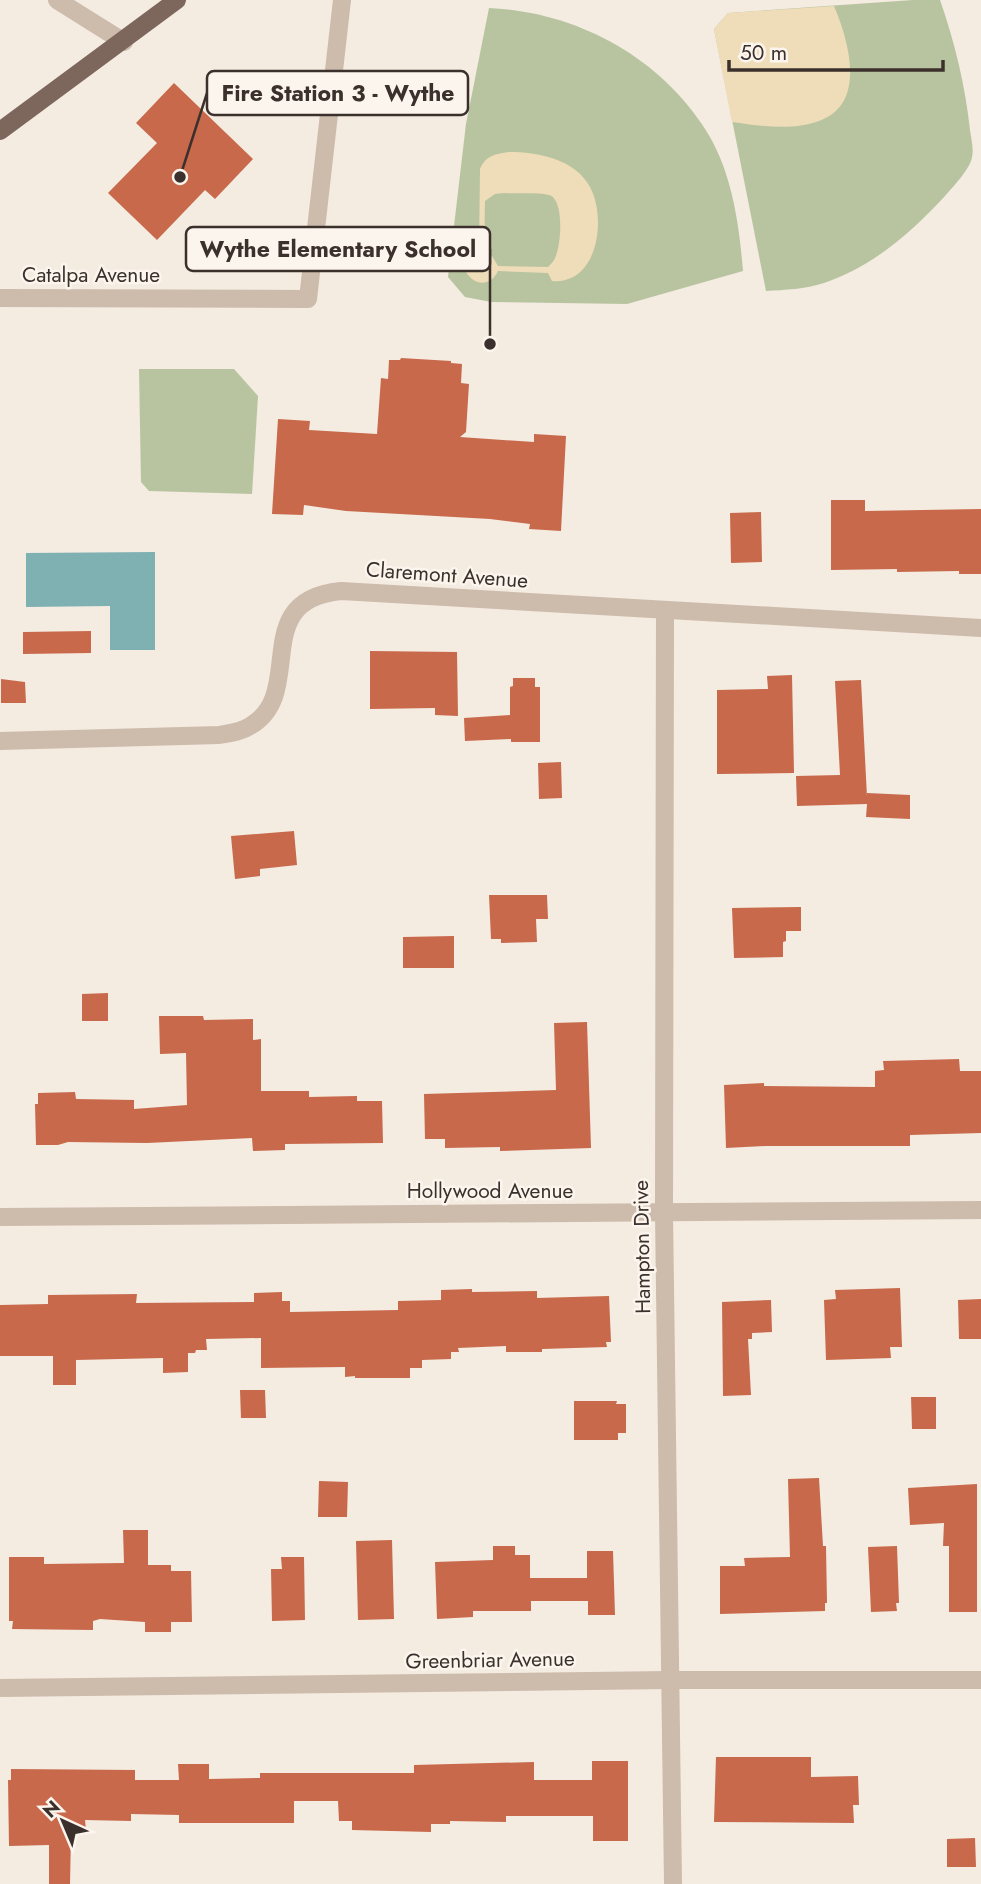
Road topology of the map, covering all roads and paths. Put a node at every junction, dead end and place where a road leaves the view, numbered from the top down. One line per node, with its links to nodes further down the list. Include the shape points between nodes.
1 (57, 0): 4 (street)
2 (177, 0): 4 (main road)
3 (342, 0): 6 (street, Catalpa Avenue, via 308,299)
4 (124, 42): 5 (main road)
5 (0, 131)
6 (0, 298)
7 (665, 610): 8 (street, Claremont Avenue); 9 (street, Claremont Avenue, via 326,592 300,605 289,619 276,692 251,726 219,735); 11 (street, Hampton Drive)
8 (981, 628)
9 (0, 741)
10 (981, 1210): 11 (street, Hollywood Avenue)
11 (664, 1213): 12 (street, Hollywood Avenue); 13 (street, Hampton Drive)
12 (0, 1217)
13 (670, 1680): 14 (street, Greenbriar Avenue); 15 (street, Greenbriar Avenue); 16 (street, Hampton Drive)
14 (981, 1680)
15 (0, 1688)
16 (673, 1884)

